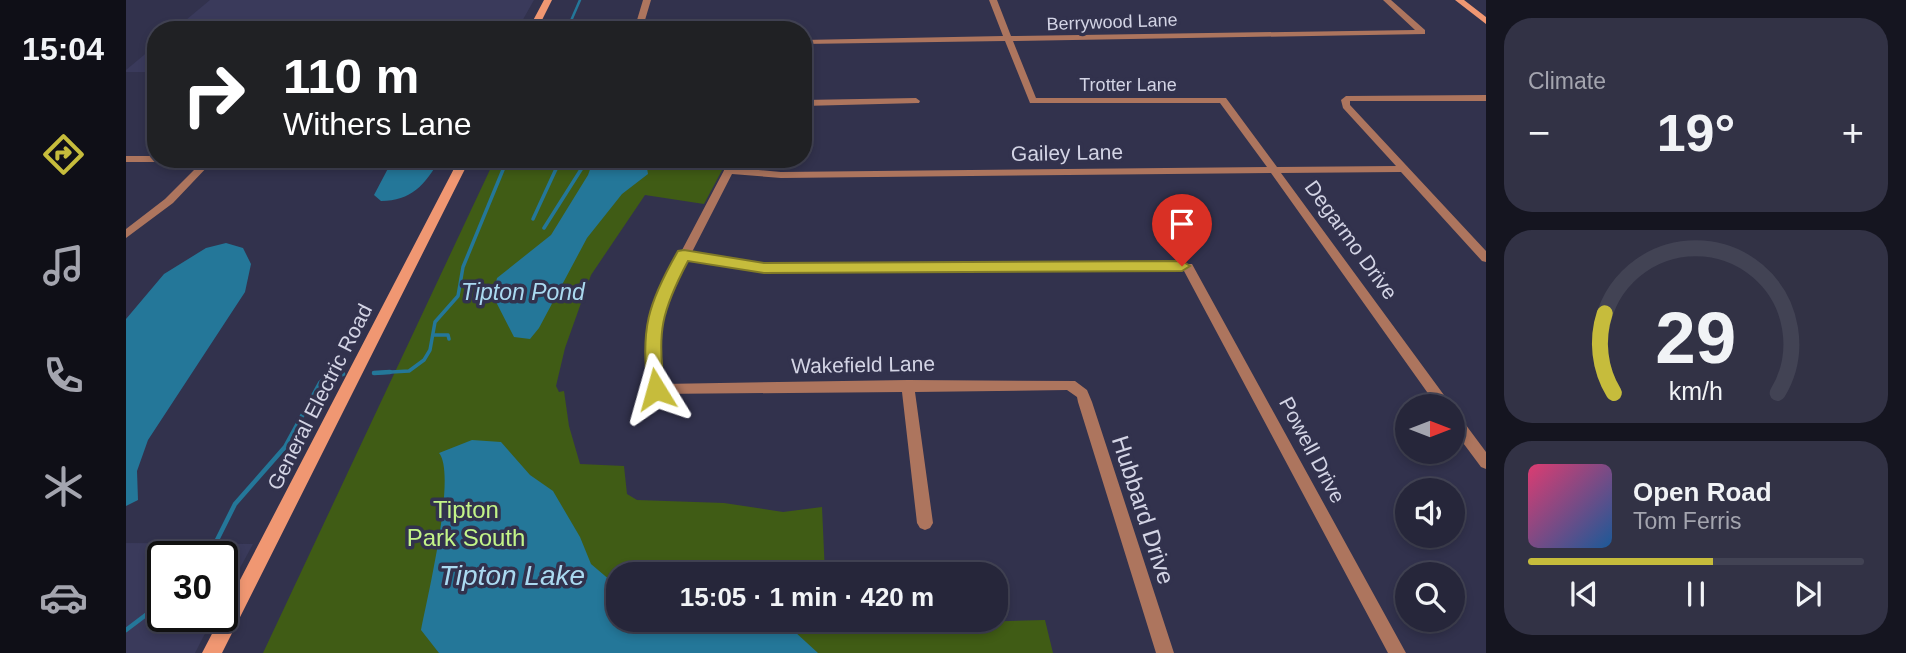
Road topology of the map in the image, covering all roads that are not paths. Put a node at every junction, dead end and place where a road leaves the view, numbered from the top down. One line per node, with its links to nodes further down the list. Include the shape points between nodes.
1 (548, 0): 6 (main road)
2 (648, 0): 7 (street)
3 (993, 0): 9 (street)
4 (1387, 0): 9 (street, Berrywood Lane, via 1422,32)
5 (1459, 0): 8 (main road)
6 (537, 21)
7 (641, 21)
8 (1486, 21)
9 (1009, 41): 10 (street, Berrywood Lane); 12 (street, Trotter Lane, via 1033,101)
10 (812, 42)
11 (1486, 98): 13 (street)
12 (1223, 100): 23 (street, Degarmo Drive)
13 (1345, 100): 22 (street)
14 (916, 101): 15 (street)
15 (812, 103)
16 (126, 159): 17 (street)
17 (147, 159)
18 (201, 168): 24 (street, via 169,201)
19 (460, 168): 33 (main road, General Electric Road)
20 (730, 168): 25 (street)
21 (751, 168): 23 (street, Gailey Lane, via 794,175)
22 (1404, 169): 23 (street, Gailey Lane); 26 (street)
23 (1275, 170): 29 (street, Degarmo Drive)
24 (126, 234)
25 (684, 255): 27 (street, Wakefield Lane, via 664,291 652,329 656,389); 35 (street, Powell Drive, via 764,268 1188,267)
26 (1486, 258)
27 (908, 385): 28 (street, Wakefield Lane); 32 (street)
28 (1070, 385): 34 (street, Hubbard Drive, via 1085,402)
29 (1436, 394)
30 (1465, 434): 31 (street)
31 (1486, 463)
32 (925, 523)
33 (212, 653)
34 (1165, 653)
35 (1397, 653)

